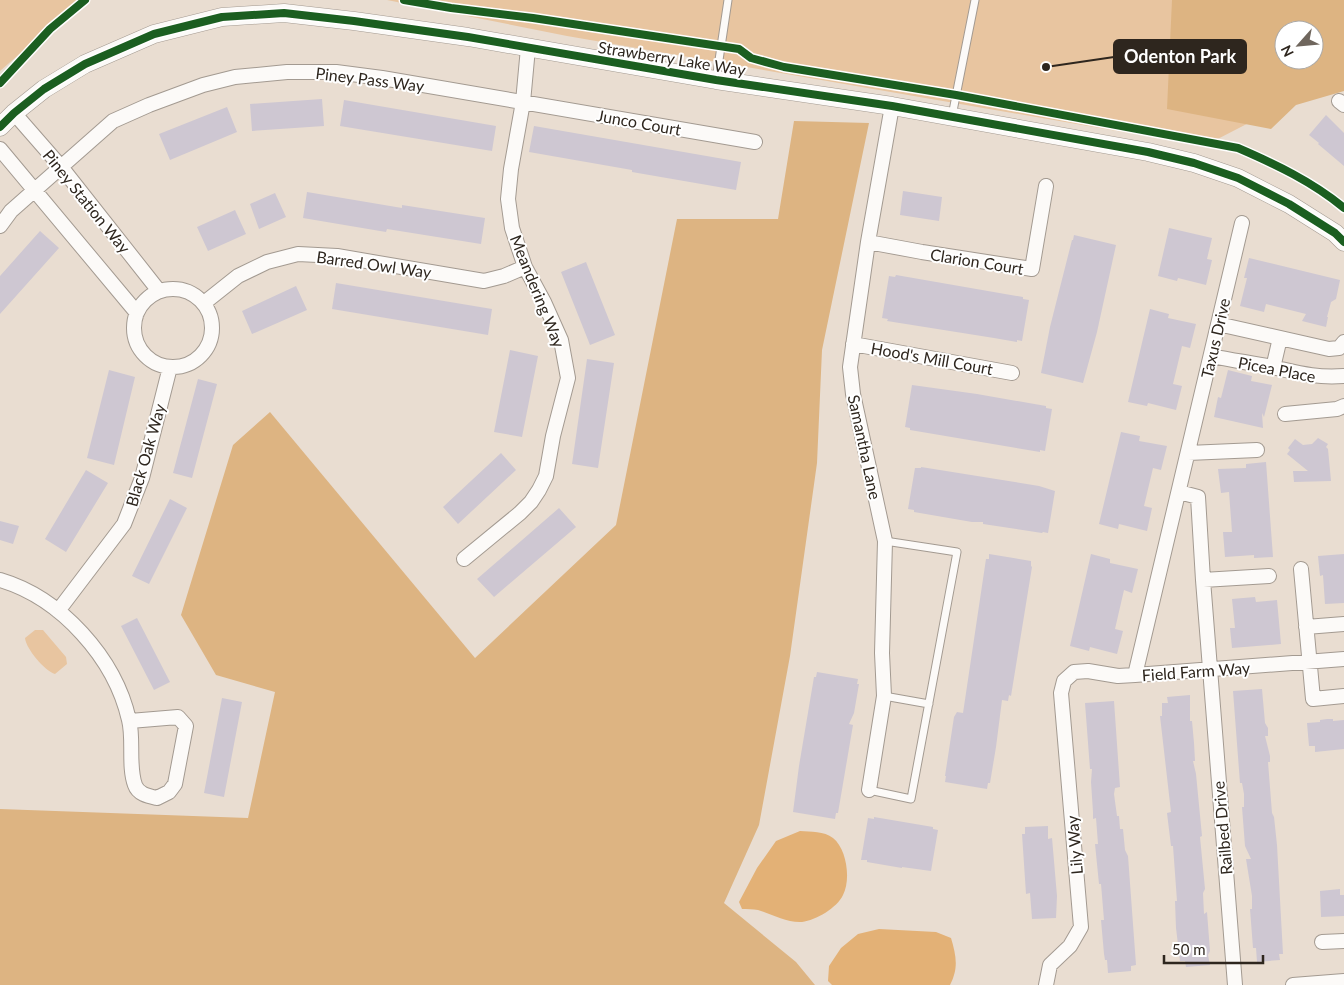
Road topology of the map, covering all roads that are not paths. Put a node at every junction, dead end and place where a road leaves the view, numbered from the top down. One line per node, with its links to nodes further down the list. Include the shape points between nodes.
1 (728, 0): 4 (lane)
2 (975, 0): 8 (lane)
3 (528, 48): 4 (street, Strawberry Lake Way); 5 (street, Meandering Way); 7 (street, Strawberry Lake Way, via 284,13 222,17 154,34 85,64 44,89)
4 (716, 80): 6 (street, Strawberry Lake Way)
5 (523, 102): 10 (street, Junco Court); 12 (street, Piney Pass Way, via 336,72 236,76 194,88 113,121); 19 (street, Meandering Way, via 508,200 512,228)
6 (892, 106): 8 (street, Strawberry Lake Way); 17 (street, Samantha Lane)
7 (14, 113): 9 (street, Strawberry Lake Way); 12 (street, Piney Station Way)
8 (952, 116): 18 (street, Strawberry Lake Way, via 1194,163 1238,178 1289,204)
9 (0, 127)
10 (755, 142)
11 (0, 149): 14 (street, Piney Station Way)
12 (62, 168): 14 (street, Piney Pass Way); 20 (street, Piney Station Way)
13 (1046, 186): 17 (street, Clarion Court, via 1032,269)
14 (36, 191): 16 (street, Piney Pass Way, via 11,211); 22 (street, Piney Station Way)
15 (1242, 223): 23 (street, Taxus Drive)
16 (0, 226)
17 (868, 242): 26 (street, Samantha Lane)
18 (1344, 242)
19 (525, 267): 21 (street, Barred Owl Way, via 484,281 337,256 298,254 267,262 238,276); 38 (street, Meandering Way, via 561,340 568,378 546,476 539,490 520,513)
20 (159, 291): 21 (street, via 180,289 194,294); 22 (street, via 146,300)
21 (204, 303): 28 (street, via 212,324 208,347 187,364)
22 (137, 313): 28 (street, via 135,337 139,347 156,363)
23 (1218, 324): 24 (street); 27 (street, Taxus Drive)
24 (1280, 338): 25 (street, via 1329,349 1339,348); 29 (street)
25 (1344, 342)
26 (853, 344): 30 (street, Hood's Mill Court); 37 (street, Samantha Lane, via 850,366 853,394)
27 (1210, 356): 29 (street, Picea Place); 35 (street, Taxus Drive)
28 (170, 367): 43 (street, Black Oak Way, via 142,478 124,524)
29 (1273, 368): 31 (street, Picea Place, via 1324,378)
30 (1012, 372)
31 (1344, 376)
32 (1344, 406): 33 (street)
33 (1285, 414)
34 (1256, 450): 35 (street)
35 (1188, 453): 36 (street, Taxus Drive)
36 (1179, 492): 42 (street, Railbed Drive, via 1198,498); 49 (street, Taxus Drive)
37 (885, 541): 51 (street, Samantha Lane); 53 (lane, via 957,552)
38 (464, 559)
39 (1301, 569): 45 (street)
40 (1269, 576): 42 (street)
41 (0, 580): 43 (street, via 41,598)
42 (1203, 580): 48 (street, Railbed Drive)
43 (58, 611): 54 (street, via 91,641 123,701)
44 (1344, 624): 45 (street)
45 (1306, 627): 47 (street)
46 (1344, 659): 47 (street, Field Farm Way)
47 (1309, 662): 48 (street, Field Farm Way); 52 (street, via 1314,699)
48 (1209, 670): 49 (street, Field Farm Way); 60 (street, Railbed Drive)
49 (1135, 675): 50 (street, Field Farm Way, via 1074,672 1064,681)
50 (1062, 693): 59 (street, Lily Way, via 1081,926 1070,946 1050,964)
51 (884, 696): 53 (lane); 55 (street, Samantha Lane)
52 (1344, 696)
53 (929, 704): 55 (lane, via 911,799)
54 (130, 722): 54 (street, via 135,786 144,795 156,798 169,792 175,784 186,726 178,717)
55 (869, 790)
56 (1344, 941): 57 (street)
57 (1322, 942)
58 (1344, 981): 61 (street)
59 (1046, 985)
60 (1235, 985)
61 (1301, 985)

